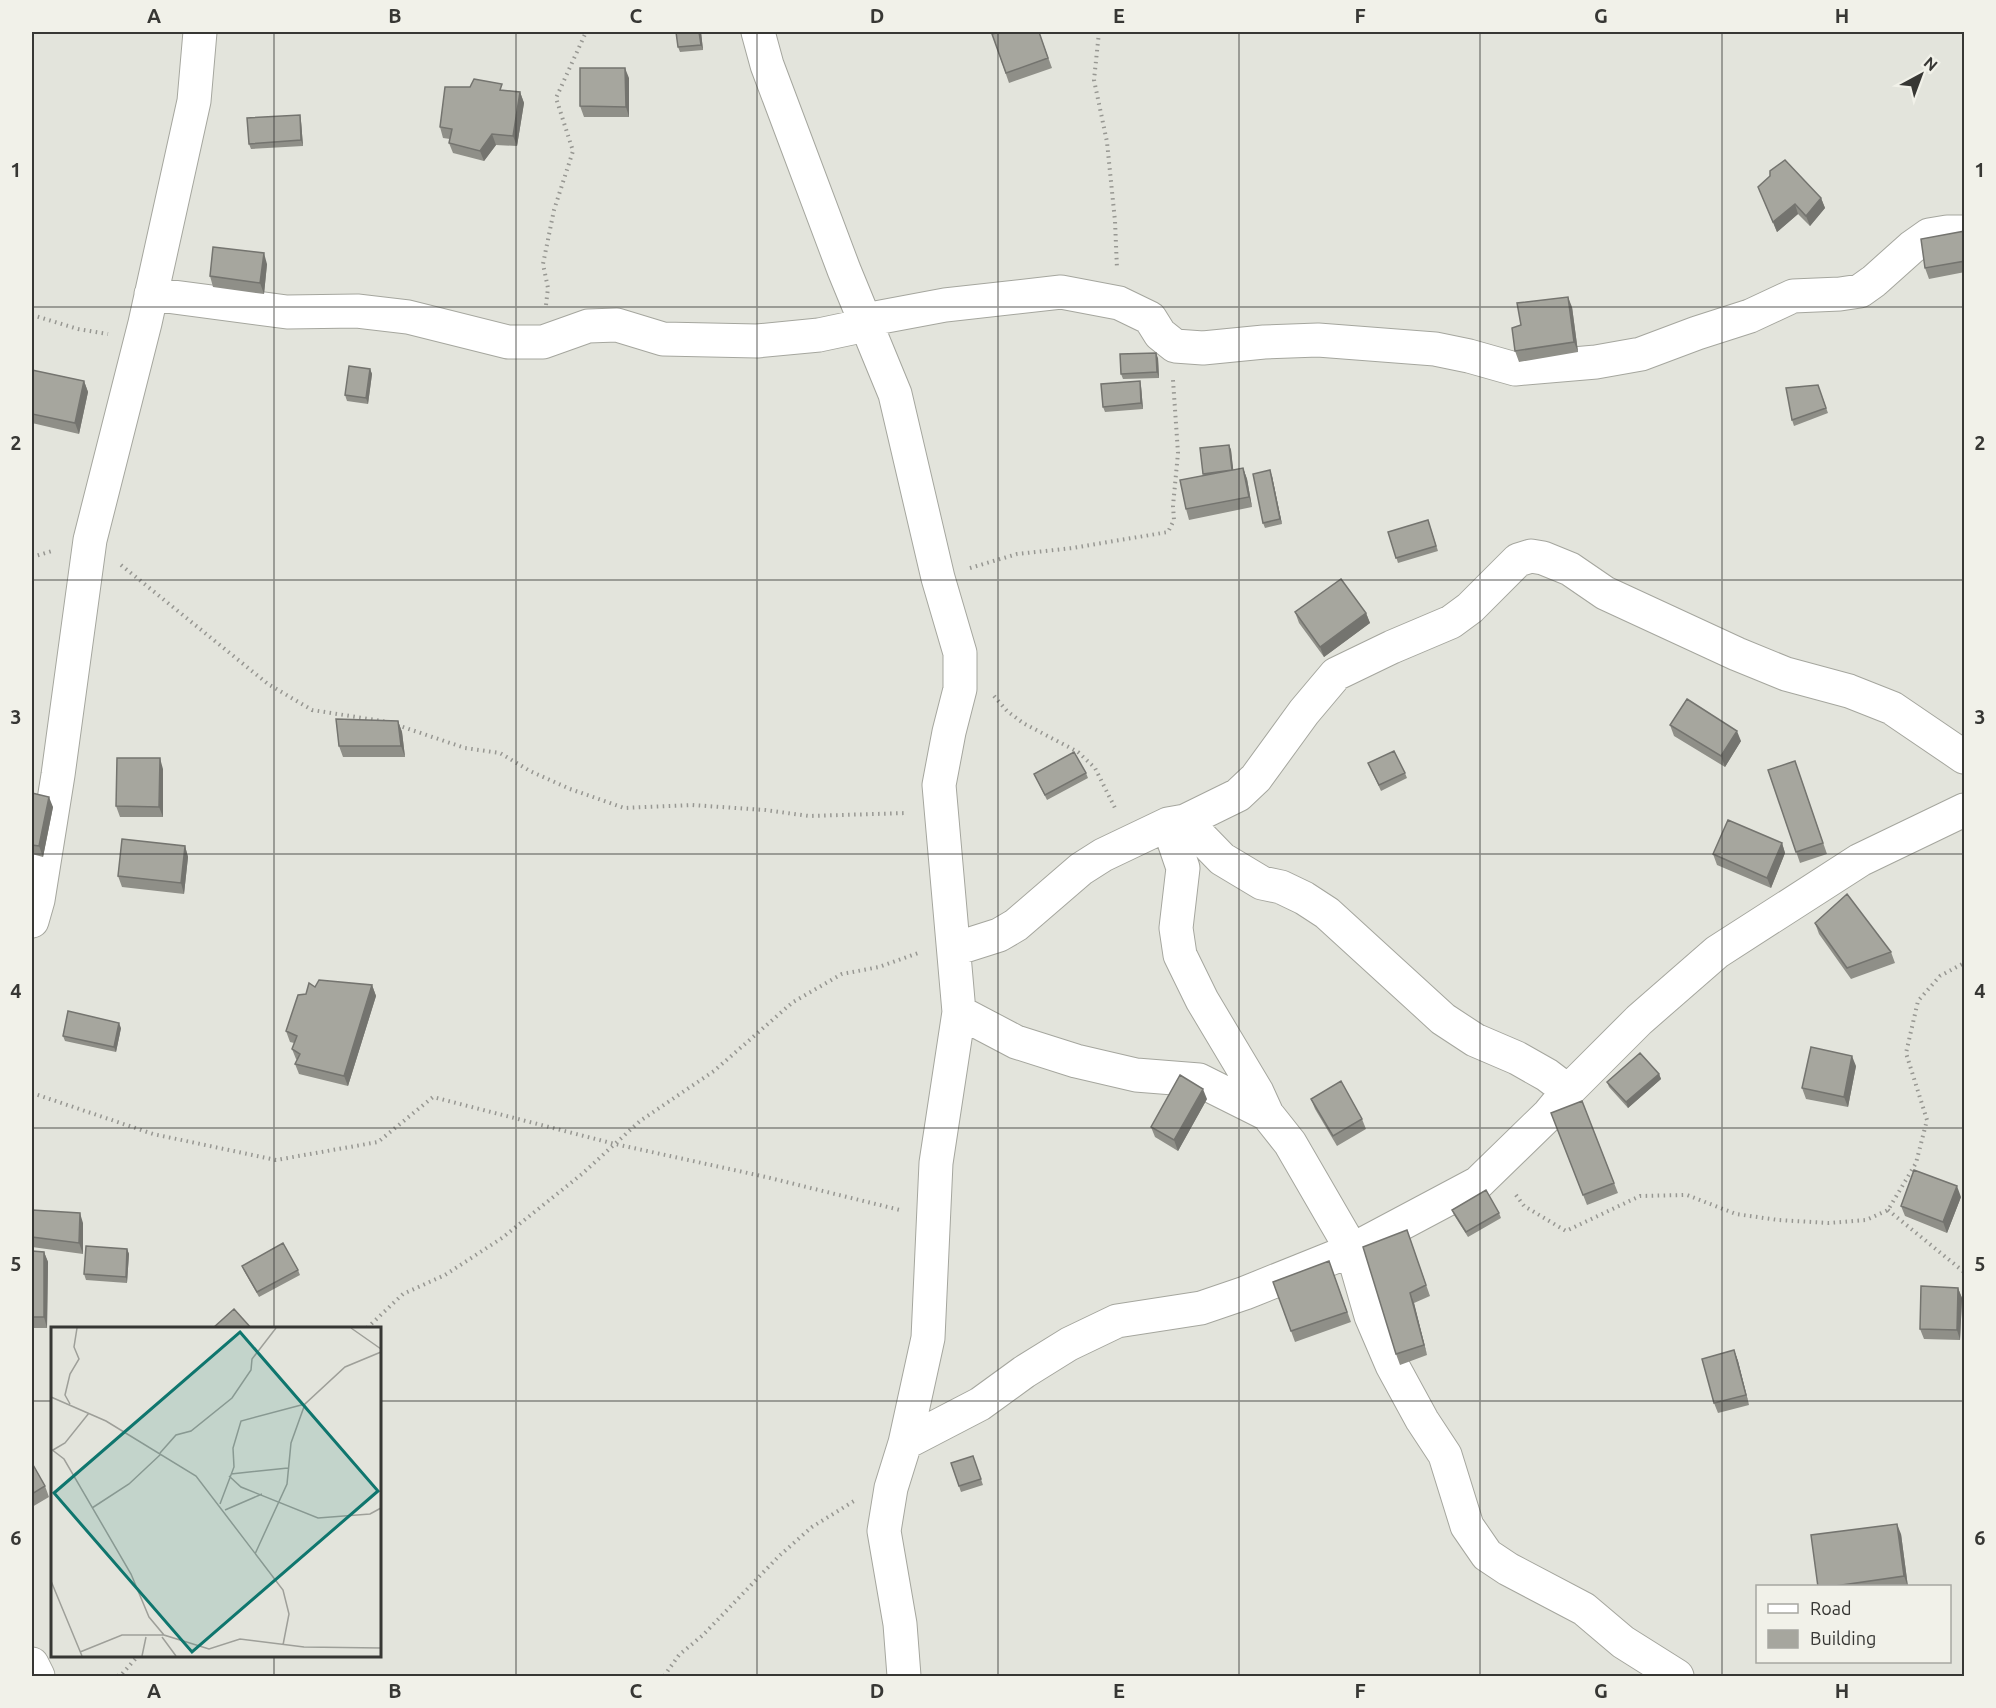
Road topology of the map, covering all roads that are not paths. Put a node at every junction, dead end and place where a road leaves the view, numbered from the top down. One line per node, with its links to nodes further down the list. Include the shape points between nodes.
1 (201, 32): 4 (street, via 194,101)
2 (758, 32): 5 (street)
3 (1965, 232): 5 (street, via 1929,235 1860,291 1793,296 1750,316 1641,354 1515,369 1436,349 1318,340 1203,348 1175,346 1160,334 1150,318 1119,303 1061,292 945,305)
4 (148, 308): 5 (street, via 357,311 408,317 508,342 543,342 588,326 617,325 663,339 757,341 819,336); 9 (street, via 90,540 58,776)
5 (865, 323): 10 (street, via 895,394 938,578 960,653 960,690 939,785)
6 (1965, 757): 8 (street, via 1892,708 1747,658 1605,593 1570,569 1531,556 1518,560 1451,622 1336,674 1250,784 1238,795)
7 (1965, 810): 12 (street, via 1860,860 1717,952 1639,1020)
8 (1177, 823): 10 (street, via 1132,840 1081,869 999,935); 12 (street, via 1262,883 1281,887 1327,913 1443,1019); 13 (street, via 1183,868 1176,928 1180,955)
9 (32, 921)
10 (955, 945): 11 (street)
11 (959, 1012): 13 (street, via 1016,1042 1076,1061 1136,1075 1199,1080); 15 (street, via 936,1163 928,1338)
12 (1568, 1090): 14 (street, via 1549,1114 1478,1183)
13 (1267, 1114): 14 (street, via 1290,1143)
14 (1353, 1250): 15 (street, via 1201,1308 1118,1321 1069,1344 980,1404); 19 (street, via 1375,1326 1392,1365 1445,1455 1467,1526 1487,1555 1584,1609 1623,1642)
15 (905, 1443): 18 (street, via 891,1488 884,1531 900,1624)
16 (32, 1664): 17 (street)
17 (38, 1677)
18 (904, 1677)
19 (1677, 1677)

